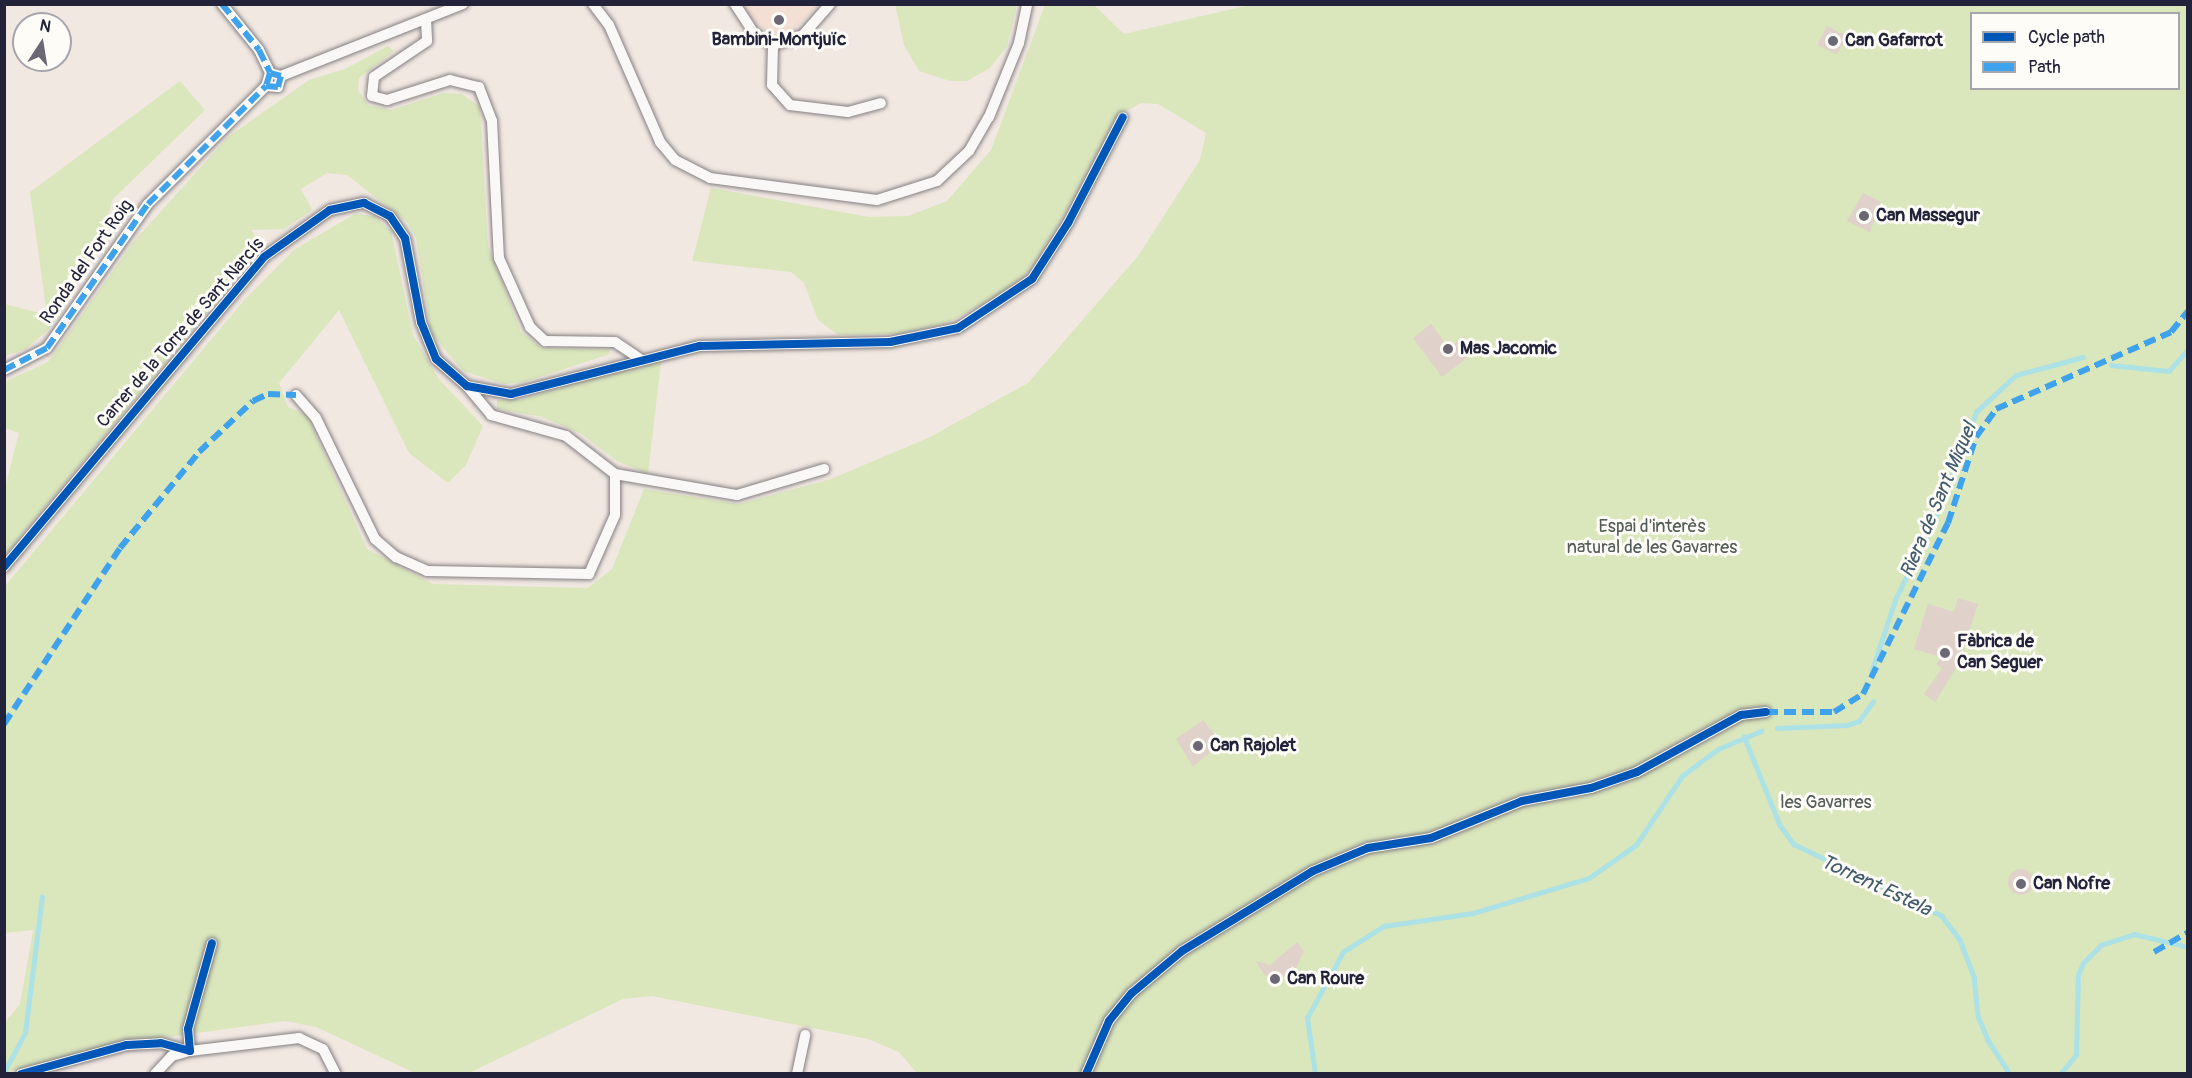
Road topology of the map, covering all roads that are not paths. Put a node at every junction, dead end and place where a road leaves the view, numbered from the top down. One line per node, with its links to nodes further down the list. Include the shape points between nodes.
1 (222, 4): 9 (street)
2 (463, 4): 7 (street)
3 (593, 4): 6 (street, via 609,25 660,142 675,160 710,178 877,200 921,189 969,151 989,117 1019,43)
4 (735, 4): 8 (street, via 754,33)
5 (830, 4): 8 (street, via 803,35)
6 (1027, 4)
7 (426, 20): 9 (street); 12 (street, via 428,41 374,78 369,87 372,96 387,100 450,80 479,87 492,121 500,258 530,327 545,341 615,342)
8 (773, 45): 10 (street, via 772,85 790,105 848,112)
9 (275, 75): 13 (street, Ronda del Fort Roig, via 278,87 266,86 154,196 47,348)
10 (881, 103)
11 (1123, 117): 12 (street, Carrer de la Torre de Sant Narcís, via 1036,273 1008,298 958,328 890,342 720,343)
12 (639, 358): 14 (street, Carrer de la Torre de Sant Narcís, via 511,394)
13 (4, 370)
14 (467, 386): 17 (street, via 491,415 551,429 578,442); 18 (street, Carrer de la Torre de Sant Narcís, via 450,375 427,342 405,238 397,223 364,203 330,210 264,256)
15 (296, 395): 17 (street, via 316,418 375,539 396,557 427,571 589,574 615,515)
16 (824, 469): 17 (street, via 736,495)
17 (615, 474)
18 (4, 567)
19 (1766, 712): 27 (street, via 1741,715 1628,775 1522,801 1431,838 1368,848 1313,871 1182,951 1132,993 1109,1022)
20 (212, 943): 22 (street, via 188,1029)
21 (805, 1035): 26 (street)
22 (190, 1051): 23 (street, via 161,1043 128,1045); 24 (street, via 172,1056); 25 (street, via 299,1038 323,1048)
23 (21, 1074)
24 (155, 1074)
25 (336, 1074)
26 (797, 1074)
27 (1086, 1074)

